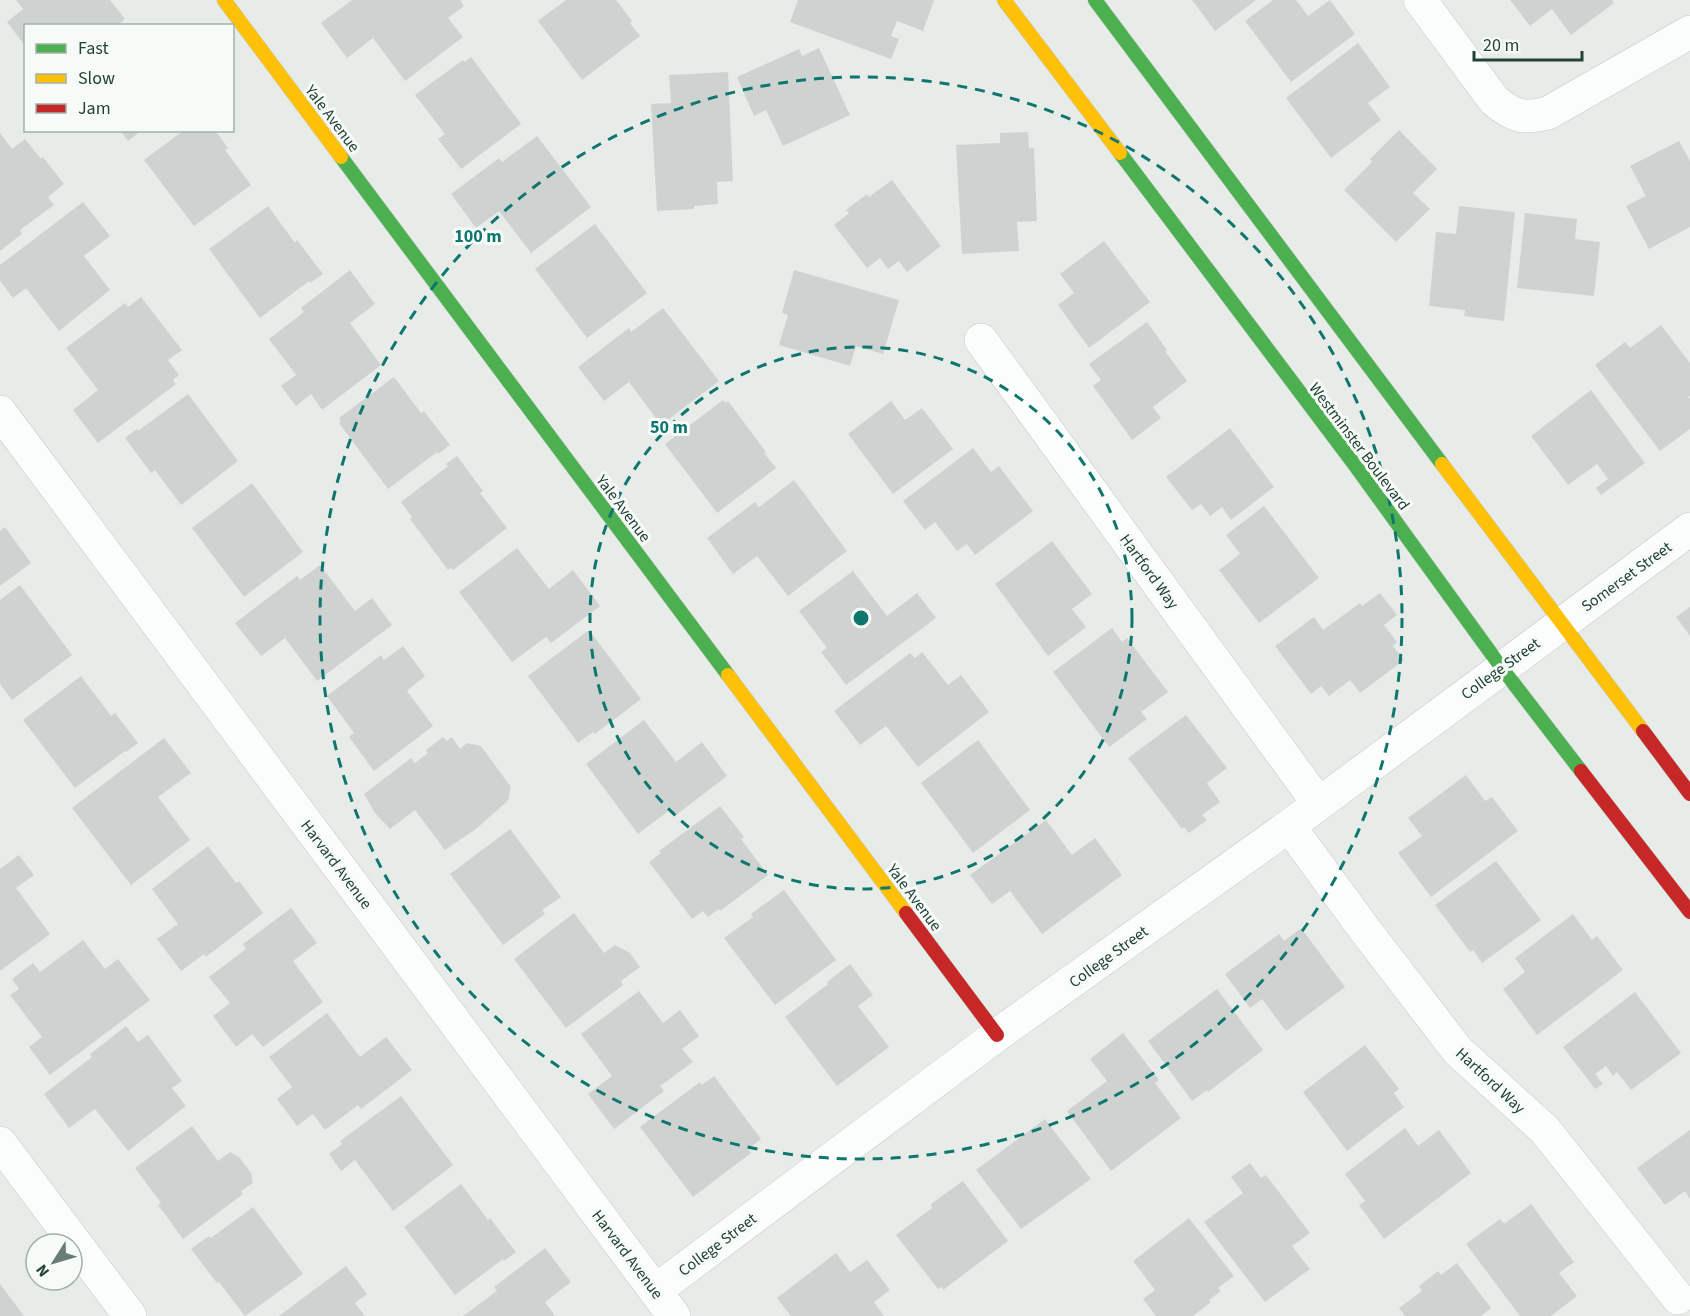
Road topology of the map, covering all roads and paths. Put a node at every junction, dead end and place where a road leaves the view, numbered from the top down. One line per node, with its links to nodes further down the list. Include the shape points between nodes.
1 (224, 0): 15 (main road, Yale Avenue)
2 (1004, 0): 10 (main road, Westminster Boulevard, via 1354,464)
3 (1095, 0): 9 (main road)
4 (1420, 0): 5 (street, via 1494,100 1507,111 1527,118 1548,113)
5 (1690, 32)
6 (981, 340): 12 (street, Hartford Way)
7 (0, 412): 17 (street, Harvard Avenue)
8 (1690, 529): 9 (street, Somerset Street)
9 (1562, 622): 10 (street, College Street); 11 (main road)
10 (1501, 667): 12 (street, College Street); 14 (main road, Westminster Boulevard)
11 (1690, 794)
12 (1318, 803): 13 (street, College Street)
13 (1289, 826): 15 (street, College Street); 18 (street, Hartford Way, via 1458,1051 1545,1130)
14 (1690, 912)
15 (997, 1035): 17 (street, College Street)
16 (0, 1143): 19 (street)
17 (665, 1303)
18 (1675, 1303)
19 (130, 1316)

